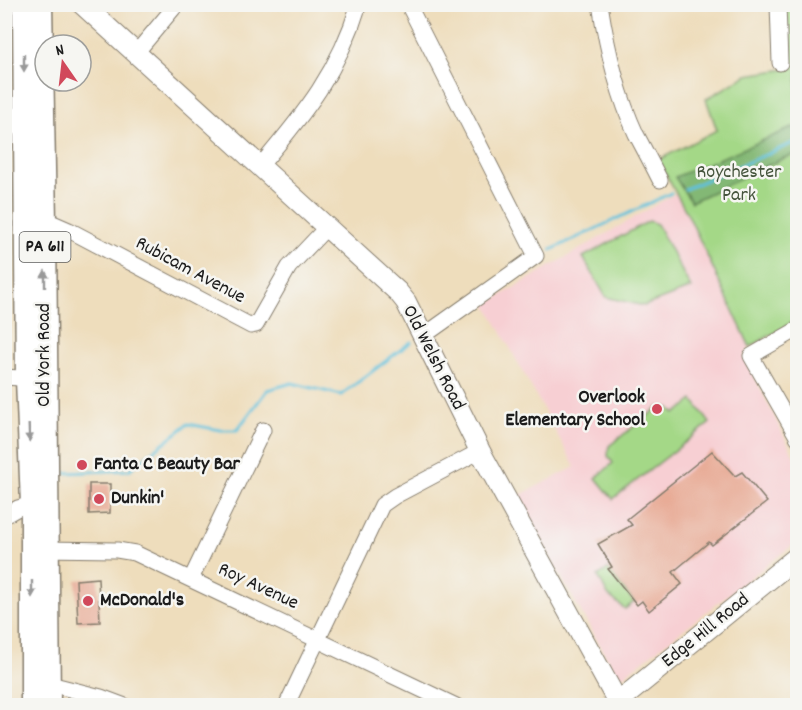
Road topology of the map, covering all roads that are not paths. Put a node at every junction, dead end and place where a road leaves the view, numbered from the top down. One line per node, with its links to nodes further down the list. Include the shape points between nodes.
1 (24, 4): 11 (highway, Old York Road / PA 611, one-way to 11)
2 (41, 4): 14 (highway, Old York Road / PA 611)
3 (82, 4): 9 (main road, Old Welsh Road)
4 (177, 4): 9 (street)
5 (359, 4): 12 (street, via 328,78)
6 (408, 4): 17 (street, via 536,256)
7 (600, 4): 13 (street, via 607,49 626,108)
8 (778, 4): 10 (street)
9 (136, 53): 12 (main road, Old Welsh Road)
10 (780, 63)
11 (14, 118): 14 (highway, Old York Road / PA 611)
12 (261, 165): 15 (main road, Old Welsh Road)
13 (660, 180)
14 (35, 222): 15 (street, Rubicam Avenue, via 69,230 251,326 256,325 289,267); 19 (highway, Old York Road / PA 611)
15 (327, 227): 17 (main road, Old Welsh Road, via 398,292)
16 (798, 329): 21 (street, via 751,356)
17 (423, 337): 22 (main road, Old Welsh Road)
18 (4, 377): 19 (street)
19 (36, 379): 23 (highway, Old York Road / PA 611, one-way to 23); 25 (highway, Old York Road / PA 611)
20 (262, 430): 27 (street)
21 (798, 438)
22 (480, 451): 28 (street, via 382,506); 30 (main road, Old Welsh Road)
23 (32, 504): 24 (street); 25 (highway, Old York Road / PA 611)
24 (4, 516)
25 (40, 549): 27 (street, Roy Avenue, via 127,551); 29 (highway, Old York Road / PA 611)
26 (798, 556): 30 (main road, Edge Hill Road)
27 (191, 579): 28 (street, Roy Avenue)
28 (319, 639): 33 (street); 34 (street, Roy Avenue)
29 (43, 689): 31 (highway, Old York Road / PA 611); 32 (street, via 101,697)
30 (617, 704)
31 (32, 705)
32 (125, 705)
33 (286, 705)
34 (456, 705)

